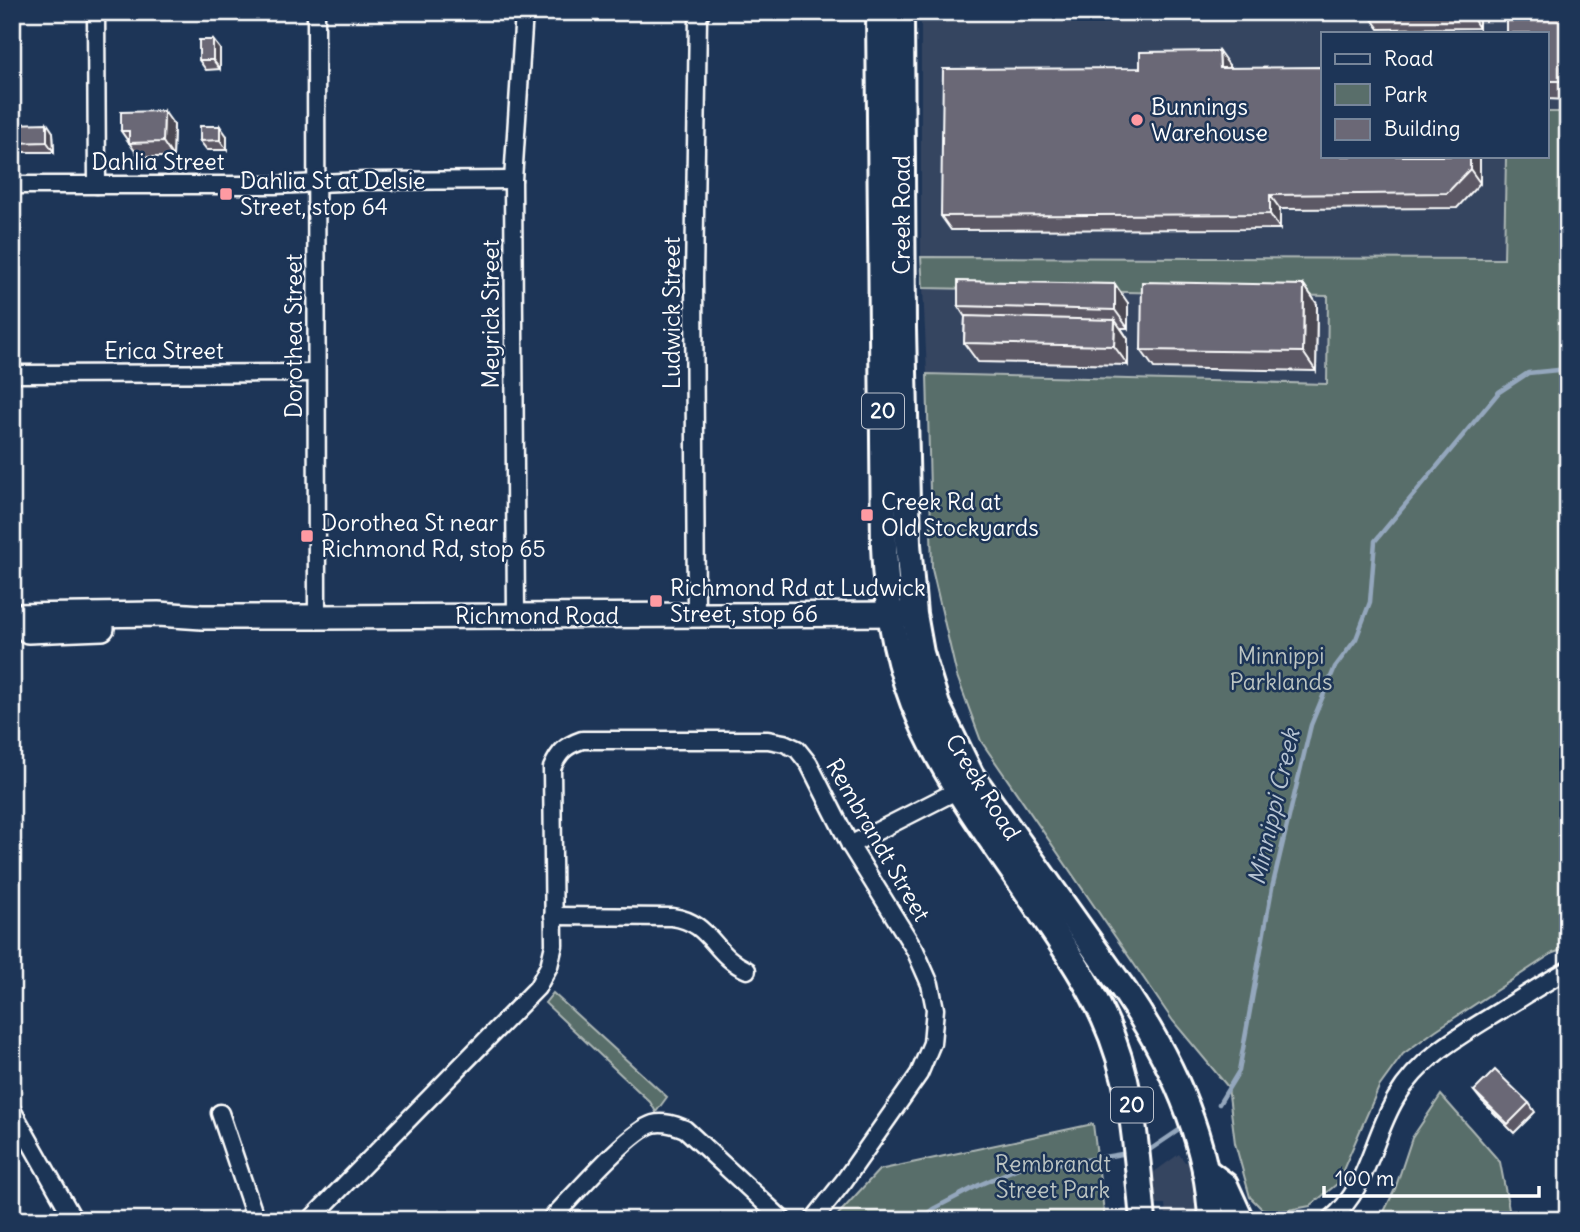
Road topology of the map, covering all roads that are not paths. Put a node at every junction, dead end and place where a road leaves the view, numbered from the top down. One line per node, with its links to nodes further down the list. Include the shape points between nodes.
1 (96, 12): 10 (street)
2 (316, 12): 8 (street, Dorothea Street)
3 (524, 12): 7 (street, Meyrick Street)
4 (701, 12): 13 (street, Ludwick Street, via 694,280)
5 (879, 12): 14 (main road, Creek Road / 20, via 884,545)
6 (901, 12): 14 (main road, Creek Road / 20, via 908,544)
7 (513, 180): 8 (street, Dahlia Street); 16 (street, Meyrick Street)
8 (317, 182): 10 (street, Dahlia Street); 11 (street, Dorothea Street)
9 (12, 185): 10 (street, Dahlia Street)
10 (97, 185)
11 (316, 373): 12 (street, Erica Street); 18 (street, Dorothea Street)
12 (12, 374)
13 (696, 615): 14 (main road, Richmond Road); 16 (main road, Richmond Road)
14 (902, 615): 21 (main road, Creek Road / 20, via 898,656 916,709); 26 (main road, Creek Road / 20, via 937,705 971,775)
15 (12, 616): 17 (main road, Richmond Road)
16 (516, 616): 18 (main road, Richmond Road)
17 (202, 617): 18 (main road, Richmond Road); 20 (main road, Richmond Road, via 164,624)
18 (317, 617)
19 (12, 622): 20 (main road, via 31,624)
20 (23, 631)
21 (958, 790): 22 (street); 27 (main road, Creek Road / 20, via 1069,954)
22 (850, 845): 23 (street, Rembrandt Street, via 809,764 797,749 784,743 582,740 566,745 552,768); 36 (street, Rembrandt Street, via 915,950 930,984 935,1009 932,1043 919,1074)
23 (553, 916): 24 (street, via 687,919 733,964); 33 (street, Rembrandt Street, via 554,944 537,988)
24 (747, 970)
25 (1568, 970): 40 (street, via 1436,1052 1414,1074 1386,1117 1356,1190)
26 (1138, 1010): 27 (main road, via 1126,1028); 30 (main road, Creek Road / 20, via 1181,1093)
27 (1111, 1033): 37 (main road, Creek Road / 20, via 1133,1110)
28 (12, 1110): 31 (street)
29 (220, 1113): 32 (street)
30 (1205, 1170): 38 (main road, Creek Road / 20); 39 (main road, via 1225,1185)
31 (74, 1220)
32 (256, 1220)
33 (310, 1220)
34 (550, 1220): 35 (street, via 632,1136 653,1124 672,1124 685,1129)
35 (783, 1220)
36 (813, 1220)
37 (1143, 1220)
38 (1211, 1220)
39 (1241, 1220)
40 (1330, 1220)

